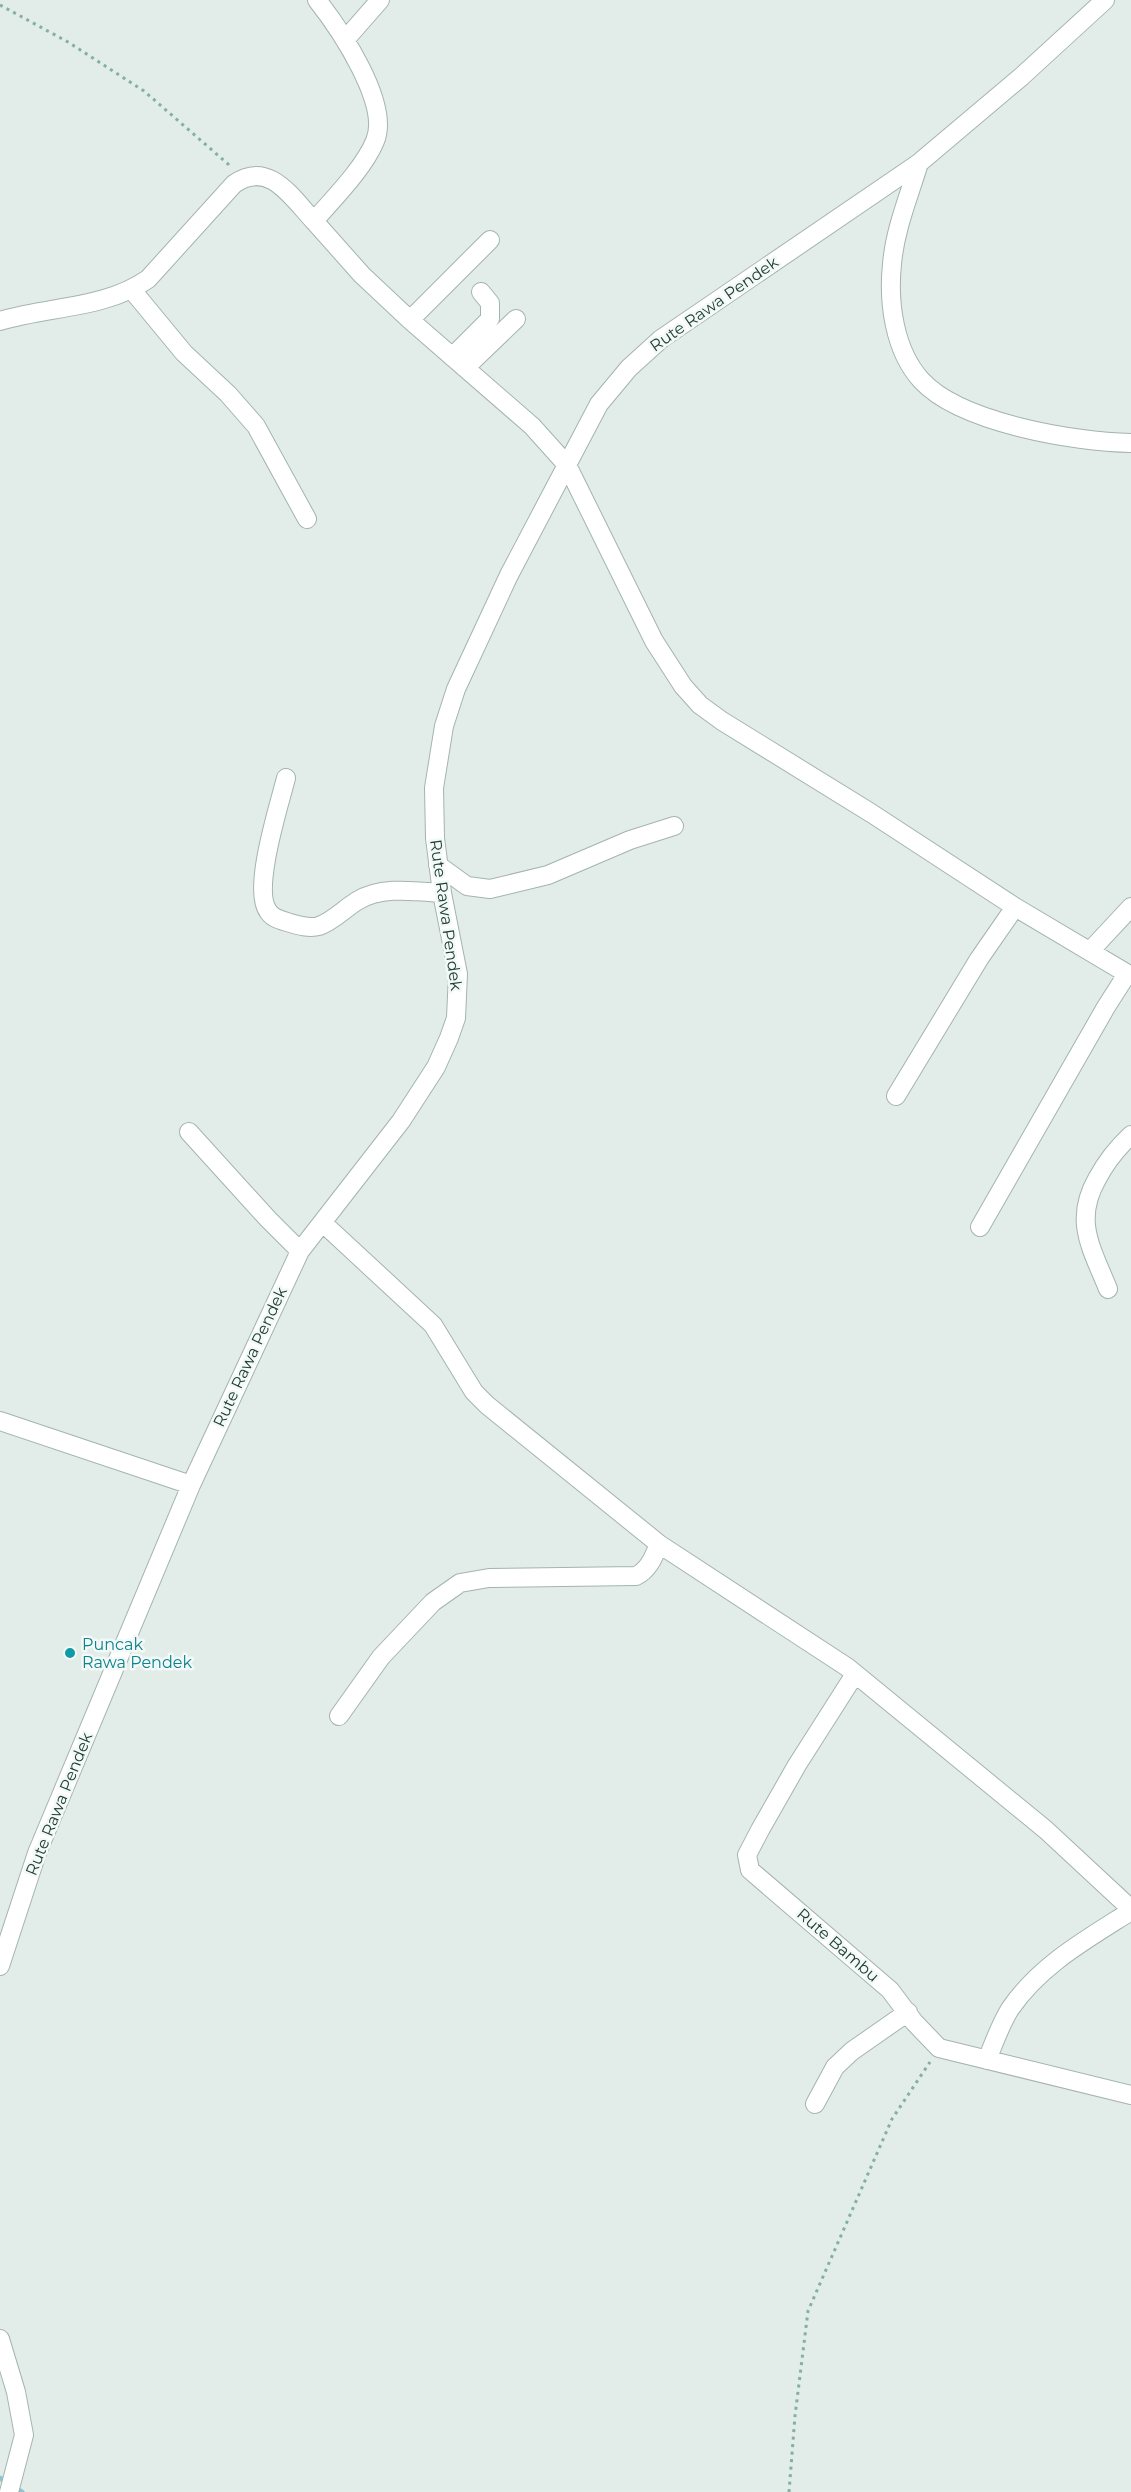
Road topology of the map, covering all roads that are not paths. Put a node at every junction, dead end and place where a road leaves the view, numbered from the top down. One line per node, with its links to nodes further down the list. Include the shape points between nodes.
1 (317, 0): 4 (street)
2 (380, 0): 4 (street)
3 (1105, 0): 5 (street, Rute Rawa Pendek, via 1021,78)
4 (345, 40): 6 (street, via 372,97 378,129 368,155)
5 (919, 163): 14 (street, via 896,236 891,292 905,356 921,380 947,399 1002,423 1064,437); 15 (street, Rute Rawa Pendek, via 645,352 599,404)
6 (314, 221): 8 (street, via 277,182 252,176 234,184 159,268); 12 (street)
7 (490, 240): 12 (street)
8 (132, 290): 11 (street); 16 (street, via 184,353 256,426)
9 (481, 292): 13 (street, via 490,303 490,319)
10 (516, 320): 13 (street)
11 (0, 321)
12 (410, 321): 13 (street)
13 (459, 362): 15 (street, via 532,426)
14 (1131, 442)
15 (567, 465): 19 (street, Rute Rawa Pendek, via 469,658 444,726 434,788); 21 (street, via 654,642 700,705)
16 (307, 519)
17 (286, 778): 20 (street, via 262,883 264,902 273,916 315,927 377,893)
18 (674, 826): 19 (street, via 548,875 490,889 466,886)
19 (438, 865): 20 (street, Rute Rawa Pendek)
20 (442, 893): 28 (street, Rute Rawa Pendek, via 458,974 458,1002 449,1038 436,1067 401,1121)
21 (1015, 907): 23 (street); 25 (street, via 978,959)
22 (1131, 907): 23 (street)
23 (1090, 951): 24 (street)
24 (1129, 975): 29 (street, via 1106,1007)
25 (896, 1096)
26 (189, 1132): 30 (street)
27 (1131, 1135): 31 (street, via 1107,1161 1086,1199 1087,1234)
28 (324, 1224): 30 (street, Rute Rawa Pendek); 34 (street, via 433,1324 470,1386 487,1406)
29 (980, 1227)
30 (300, 1251): 33 (street, Rute Rawa Pendek)
31 (1108, 1289)
32 (0, 1421): 33 (street)
33 (191, 1485): 38 (street, Rute Rawa Pendek, via 38,1853)
34 (660, 1544): 35 (street); 36 (street, via 649,1565 636,1576 489,1578 455,1586 433,1602 381,1657)
35 (851, 1670): 37 (street, via 1046,1830); 39 (street, Rute Bambu, via 760,1830 747,1861 750,1870 890,1990)
36 (339, 1716)
37 (1131, 1910): 40 (street, via 1036,1978 1010,2011)
38 (0, 1966)
39 (908, 2013): 40 (street, Rute Bambu, via 939,2048); 42 (street, via 835,2067)
40 (987, 2060): 41 (street)
41 (1131, 2095)
42 (815, 2104)
43 (0, 2339): 44 (street, via 24,2435)
44 (9, 2492)

